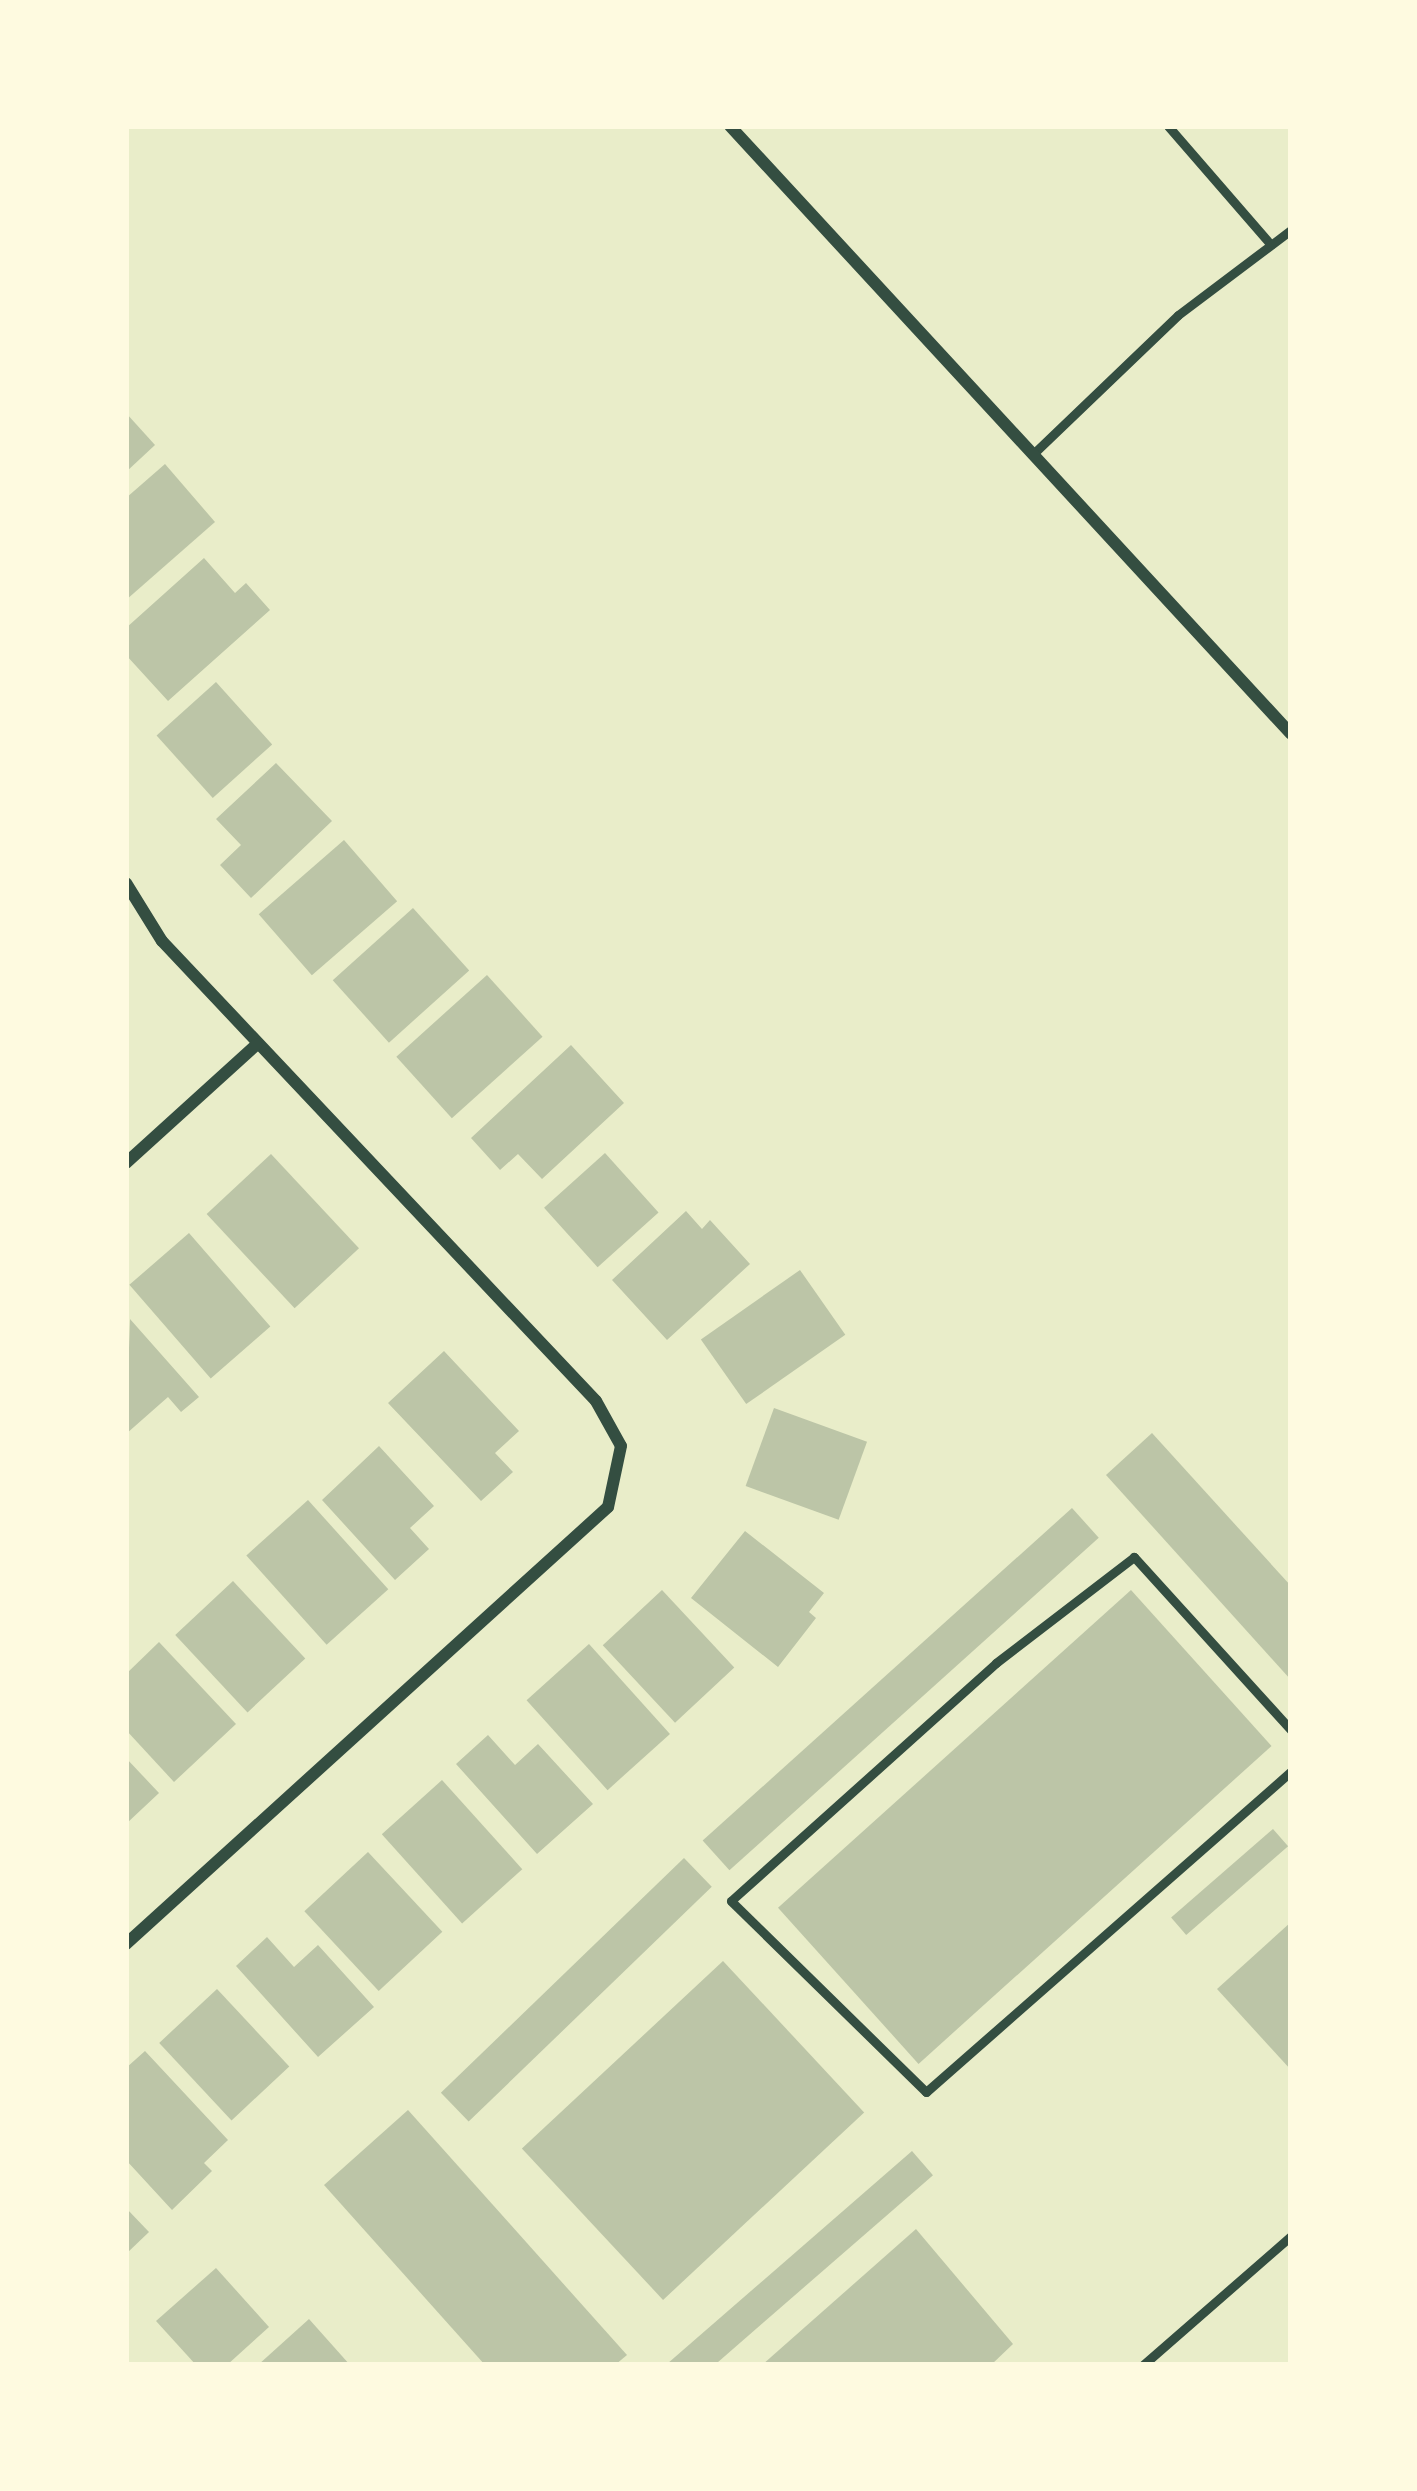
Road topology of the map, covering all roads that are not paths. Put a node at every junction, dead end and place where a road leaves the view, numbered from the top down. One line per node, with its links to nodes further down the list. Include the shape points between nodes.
1 (730, 126): 5 (street)
2 (1168, 126): 4 (lane)
3 (1291, 230): 4 (lane)
4 (1271, 245): 5 (lane, via 1178,315)
5 (1032, 455): 6 (street)
6 (1291, 734)
7 (126, 883): 8 (street, via 162,941)
8 (256, 1045): 9 (street); 12 (street, via 596,1402 621,1446 608,1507)
9 (126, 1163)
10 (1291, 1730): 11 (lane, via 1134,1556 995,1663 731,1901 926,2092)
11 (1291, 1771)
12 (126, 1944)
13 (1291, 2236): 14 (lane)
14 (1143, 2365)

